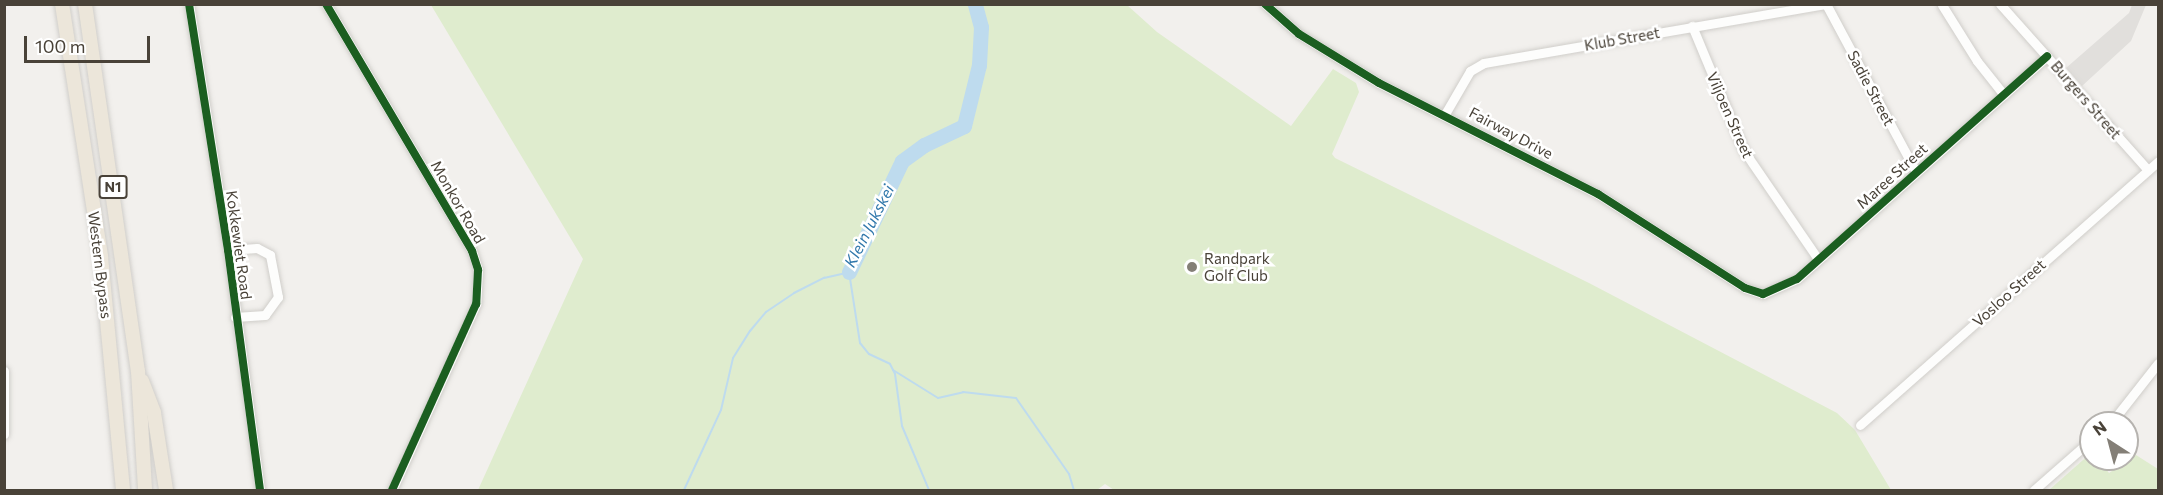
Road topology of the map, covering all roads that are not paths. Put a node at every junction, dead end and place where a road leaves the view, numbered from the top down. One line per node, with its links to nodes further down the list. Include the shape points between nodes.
1 (62, 4): 27 (highway, Western Bypass / N1, via 101,256)
2 (86, 4): 22 (highway, Western Bypass / N1)
3 (189, 4): 16 (street, Kokkewiet Road)
4 (326, 4): 31 (street, Monkor Road, via 472,251 478,270 476,304)
5 (1265, 4): 12 (street, Fairway Drive, via 1299,34 1379,83)
6 (1826, 4): 9 (street, Klub Street); 15 (street, Sadie Street)
7 (2000, 4): 10 (street, Burgers Street)
8 (1942, 5): 11 (street)
9 (1692, 26): 12 (street, Klub Street, via 1476,66 1464,79); 17 (street, Viljoen Street, via 1744,151)
10 (2047, 56): 11 (street, Maree Street); 14 (street, Burgers Street)
11 (2004, 95): 15 (street, Maree Street)
12 (1445, 114): 18 (street, Fairway Drive, via 1598,194)
13 (2158, 160): 14 (street, Vosloo Street)
14 (2148, 170): 24 (street, Vosloo Street)
15 (1916, 172): 17 (street, Maree Street)
16 (228, 250): 19 (street, Kokkewiet Road); 19 (street, via 257,248 270,255 278,297 265,315)
17 (1818, 259): 18 (street, Maree Street, via 1797,279 1771,293)
18 (1745, 288)
19 (235, 317): 30 (street, Kokkewiet Road)
20 (2158, 363): 23 (street)
21 (4, 371): 25 (street)
22 (138, 371): 28 (highway, Western Bypass / N1); 29 (highway, via 154,413)
23 (2120, 411)
24 (1860, 425)
25 (4, 434)
26 (2079, 451): 32 (street)
27 (123, 490)
28 (145, 490)
29 (166, 490)
30 (260, 490)
31 (392, 490)
32 (2034, 490)

